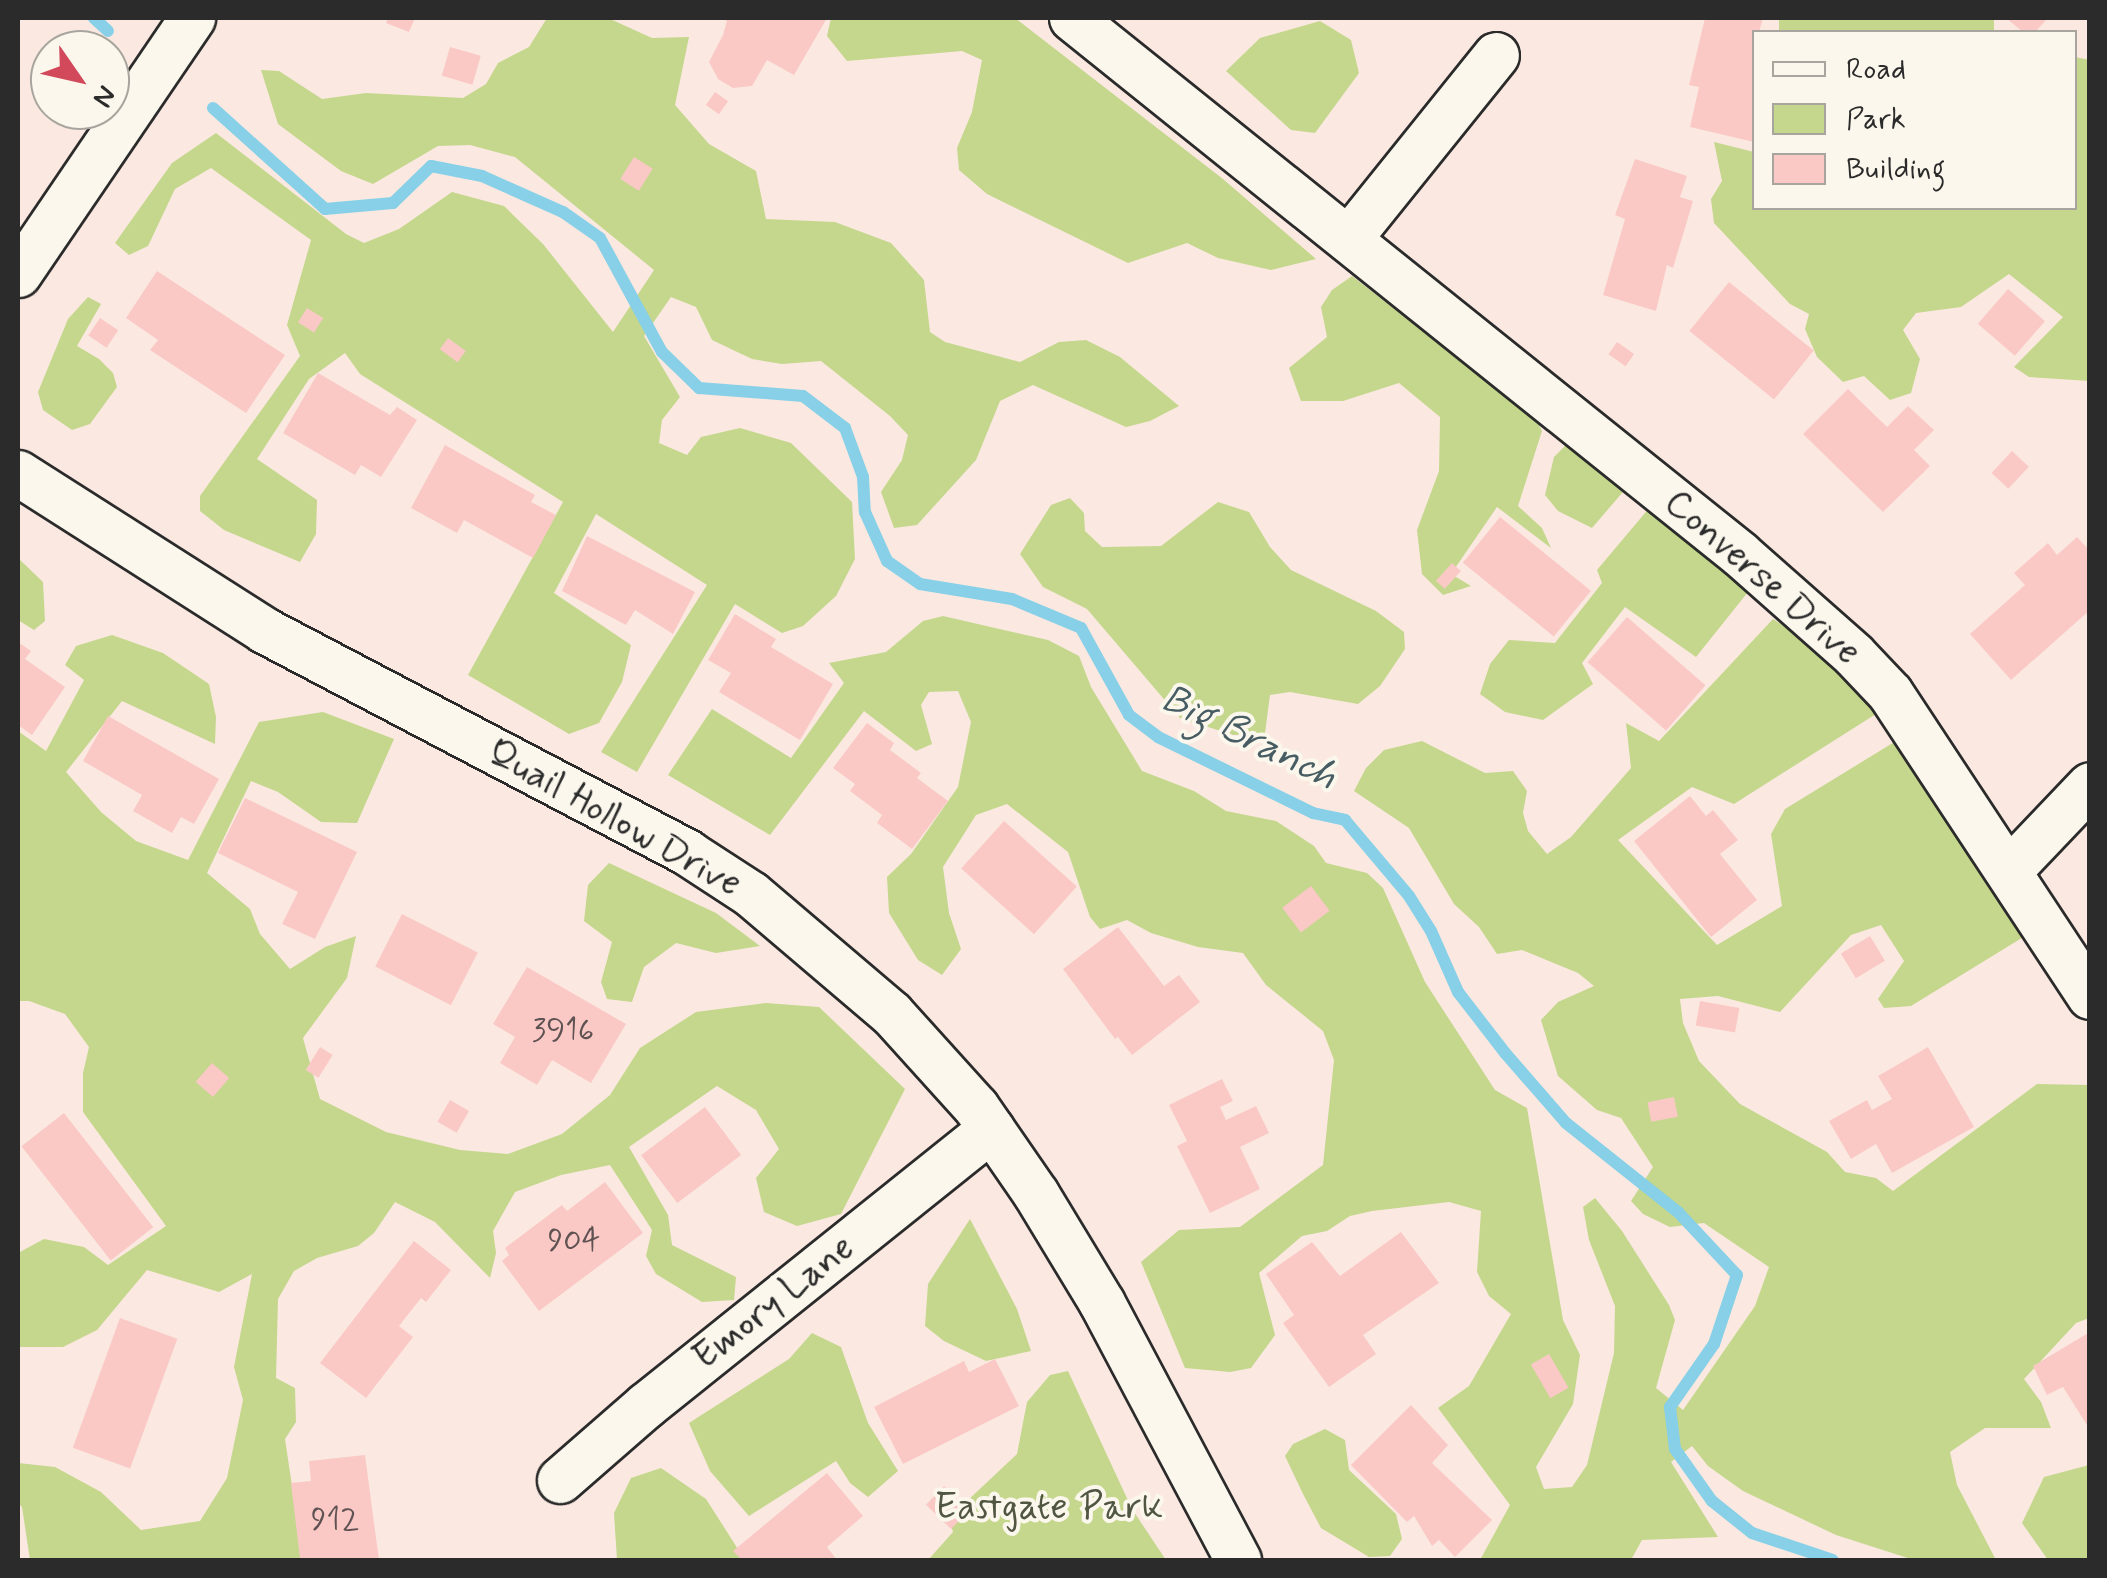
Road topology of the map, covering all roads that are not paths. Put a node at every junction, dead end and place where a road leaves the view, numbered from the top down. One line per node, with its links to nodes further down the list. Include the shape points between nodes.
1 (192, 18): 5 (street)
2 (1072, 18): 4 (street, Converse Drive)
3 (1496, 55): 4 (street)
4 (1348, 239): 8 (street, Converse Drive, via 1740,554 1854,655 1890,693)
5 (18, 274)
6 (18, 474): 10 (street, Quail Hollow Drive, via 264,630 601,804 751,894 890,1013)
7 (2090, 785): 8 (street)
8 (2009, 870): 9 (street, Converse Drive)
9 (2090, 996)
10 (991, 1129): 11 (street, Emory Lane); 12 (street, Quail Hollow Drive, via 1102,1303)
11 (560, 1480)
12 (1238, 1560)

